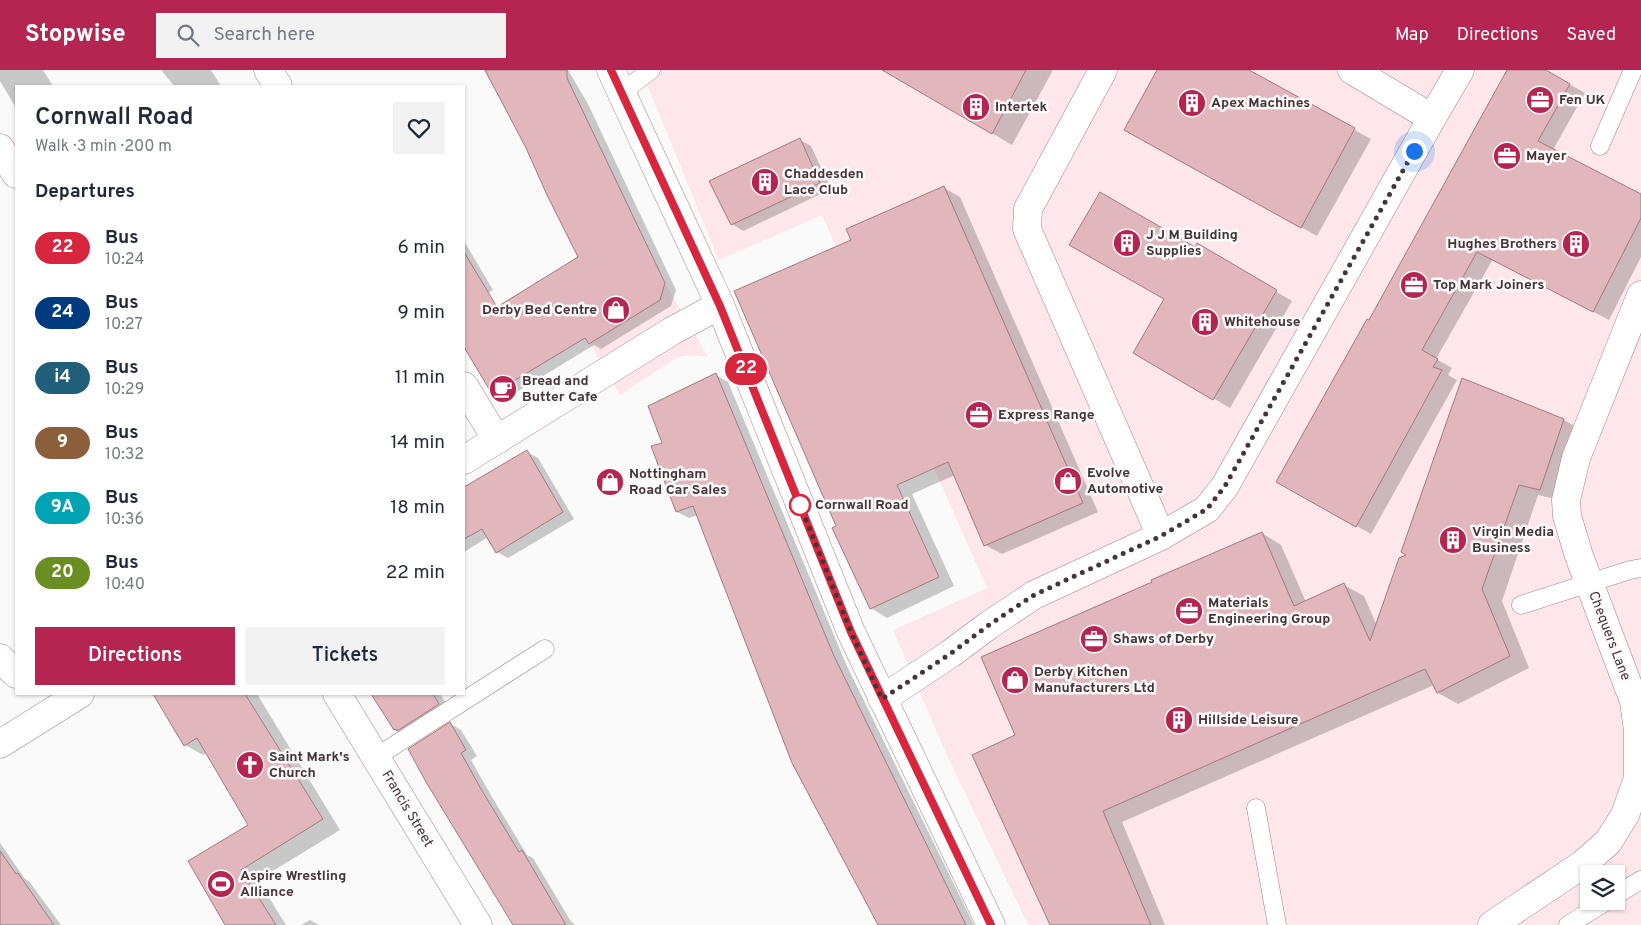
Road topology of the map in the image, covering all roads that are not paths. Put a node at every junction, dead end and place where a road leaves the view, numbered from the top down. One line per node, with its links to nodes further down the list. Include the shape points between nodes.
1 (268, 70): 8 (street)
2 (651, 70): 7 (lane)
3 (1103, 70): 18 (street, via 1028,209 1027,229)
4 (1352, 70): 9 (street)
5 (1460, 70): 9 (street)
6 (1633, 70): 10 (lane)
7 (616, 81): 14 (street)
8 (277, 85)
9 (1432, 118): 18 (street, via 1225,486 1207,509)
10 (1600, 146)
11 (0, 148): 12 (street)
12 (15, 172)
13 (1641, 295): 20 (street, Chequers Lane, via 1576,458 1566,500 1567,516)
14 (720, 306): 16 (street, via 672,331); 27 (street, via 851,632)
15 (465, 388): 16 (street)
16 (497, 440): 17 (street)
17 (465, 459)
18 (1161, 536): 27 (street, via 1034,595)
19 (1641, 568): 20 (lane)
20 (1588, 583): 21 (lane); 38 (street, Chequers Lane, via 1634,701 1638,778 1625,815 1608,842)
21 (1521, 606)
22 (545, 649): 30 (lane)
23 (0, 658): 24 (street)
24 (15, 673)
25 (76, 695): 28 (street)
26 (337, 695): 30 (street, Francis Street)
27 (882, 699): 36 (street)
28 (42, 703): 29 (street)
29 (0, 744)
30 (376, 757): 35 (street, Francis Street)
31 (1256, 808): 37 (lane)
32 (1641, 880): 33 (lane)
33 (1625, 890)
34 (1592, 910): 39 (lane)
35 (478, 925)
36 (991, 925)
37 (1276, 925)
38 (1492, 925)
39 (1568, 925)

